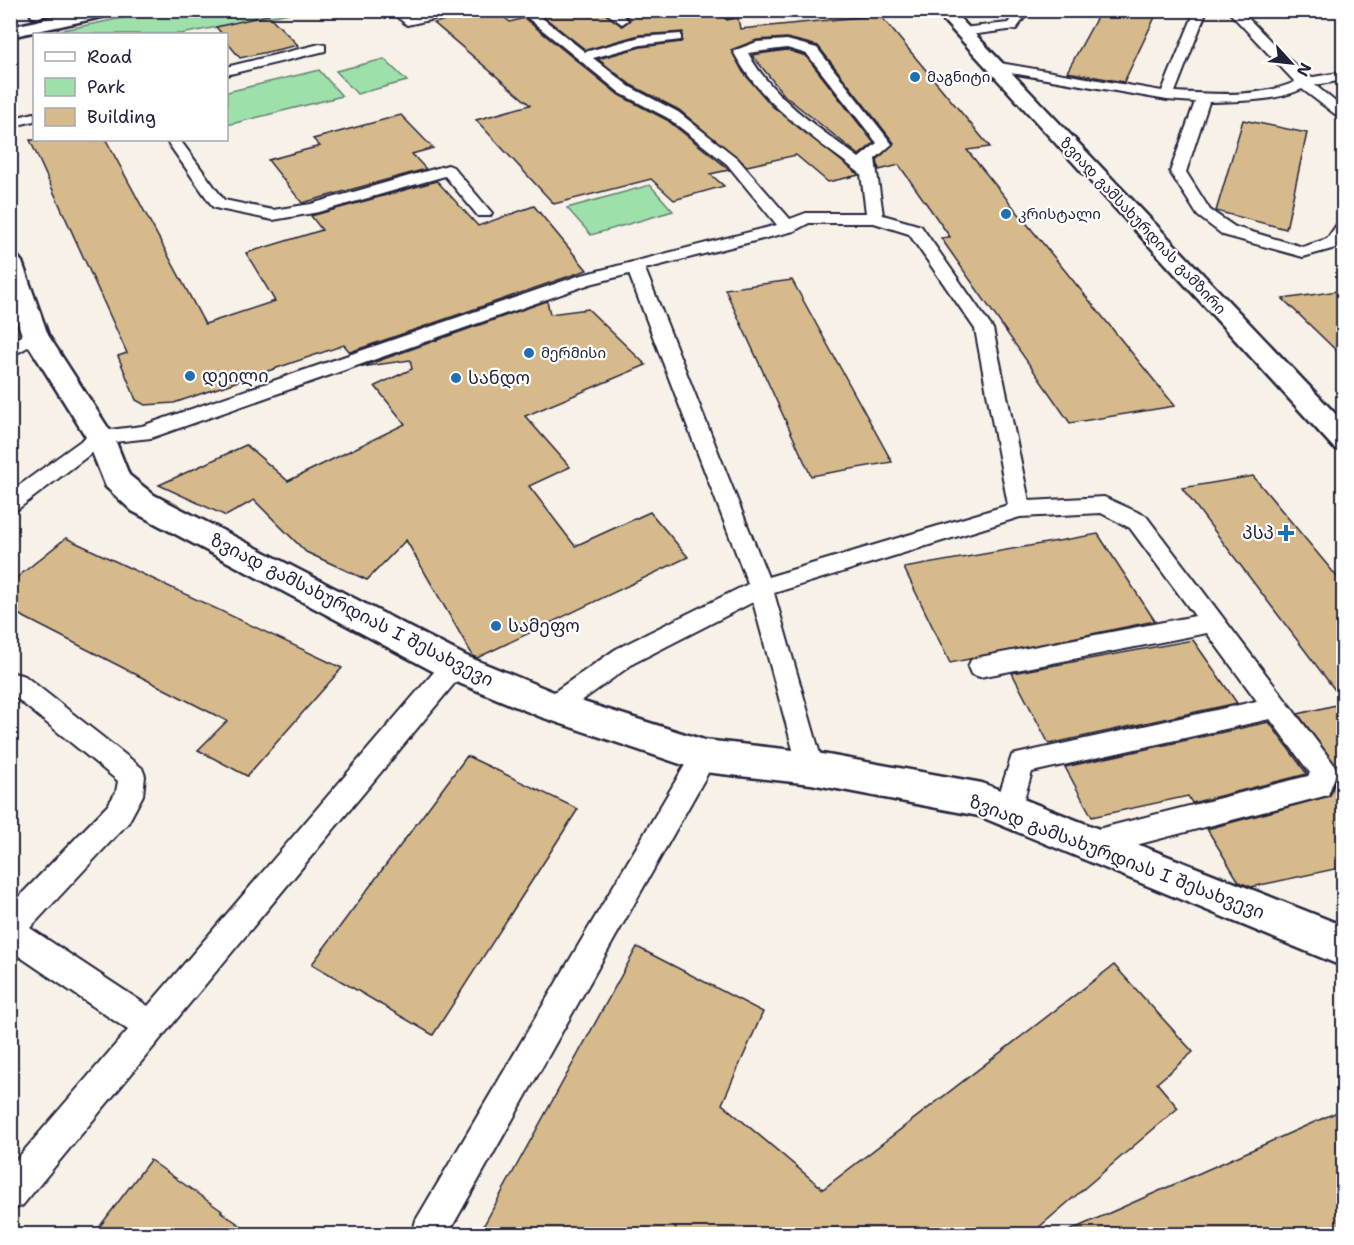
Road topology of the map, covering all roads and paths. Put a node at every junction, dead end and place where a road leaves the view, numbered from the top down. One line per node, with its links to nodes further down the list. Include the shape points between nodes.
1 (111, 10): 15 (street)
2 (395, 10): 3 (lane, via 407,21)
3 (470, 10)
4 (524, 10): 19 (lane)
5 (608, 10): 14 (lane)
6 (722, 10): 7 (lane, via 728,14)
7 (755, 10)
8 (942, 10): 16 (street, ზვიად გამსახურდიას გამზირი)
9 (1024, 10): 16 (lane, via 1012,26)
10 (1233, 10): 23 (lane)
11 (41, 11): 13 (street)
12 (1200, 11): 24 (lane)
13 (10, 19)
14 (622, 20)
15 (10, 32)
16 (962, 32): 20 (street, ზვიად გამსახურდიას გამზირი)
17 (676, 37): 19 (lane, via 640,41)
18 (320, 48): 21 (lane)
19 (581, 57): 33 (lane, via 625,90 673,115 732,162)
20 (994, 66): 24 (lane); 39 (street, ზვიად გამსახურდიას გამზირი)
21 (228, 71)
22 (1344, 76): 23 (lane)
23 (1305, 83): 25 (lane, via 1254,95); 27 (lane)
24 (1167, 96): 25 (lane)
25 (1203, 98): 34 (lane, via 1178,172 1204,213 1229,231 1303,252 1333,243)
26 (33, 117): 28 (lane)
27 (1344, 117)
28 (10, 123)
29 (174, 141): 31 (lane, via 219,204 273,215 303,211 448,170)
30 (868, 172): 30 (lane, via 867,158 885,144 812,51 787,44 740,51 745,65 793,113); 32 (lane)
31 (484, 213)
32 (875, 218): 33 (lane, via 806,218); 41 (lane, via 915,230 984,329)
33 (788, 227): 36 (lane)
34 (1344, 227)
35 (10, 262): 37 (street, ზვიად გამსახურდიას I შესახვევი)
36 (636, 269): 38 (lane, via 584,280 144,433); 42 (lane)
37 (23, 343): 38 (street, ზვიად გამსახურდიას I შესახვევი)
38 (100, 437): 40 (lane); 44 (street, ზვიად გამსახურდიას I შესახვევი, via 116,480 143,503)
39 (1344, 441)
40 (10, 504)
41 (1020, 509): 42 (lane); 43 (lane, via 1104,505 1138,522)
42 (761, 588): 47 (lane, via 625,656); 50 (lane)
43 (1213, 622): 45 (lane); 48 (lane)
44 (454, 666): 47 (street, ზვიად გამსახურდიას I შესახვევი); 55 (lane)
45 (980, 667)
46 (10, 682): 53 (lane, via 132,777 129,795 118,814)
47 (553, 706): 49 (street, ზვიად გამსახურდიას I შესახვევი)
48 (1276, 707): 51 (lane, via 1021,763); 52 (lane, via 1324,771 1318,786)
49 (704, 756): 50 (street, ზვიად გამსახურდიას I შესახვევი); 57 (lane)
50 (812, 768): 51 (street, ზვიად გამსახურდიას I შესახვევი, via 982,800)
51 (1008, 810): 52 (street, ზვიად გამსახურდიას I შესახვევი)
52 (1090, 844): 54 (street, ზვიად გამსახურდიას I შესახვევი)
53 (10, 930): 55 (lane)
54 (1344, 947)
55 (151, 1027): 56 (lane)
56 (10, 1194)
57 (429, 1233)

